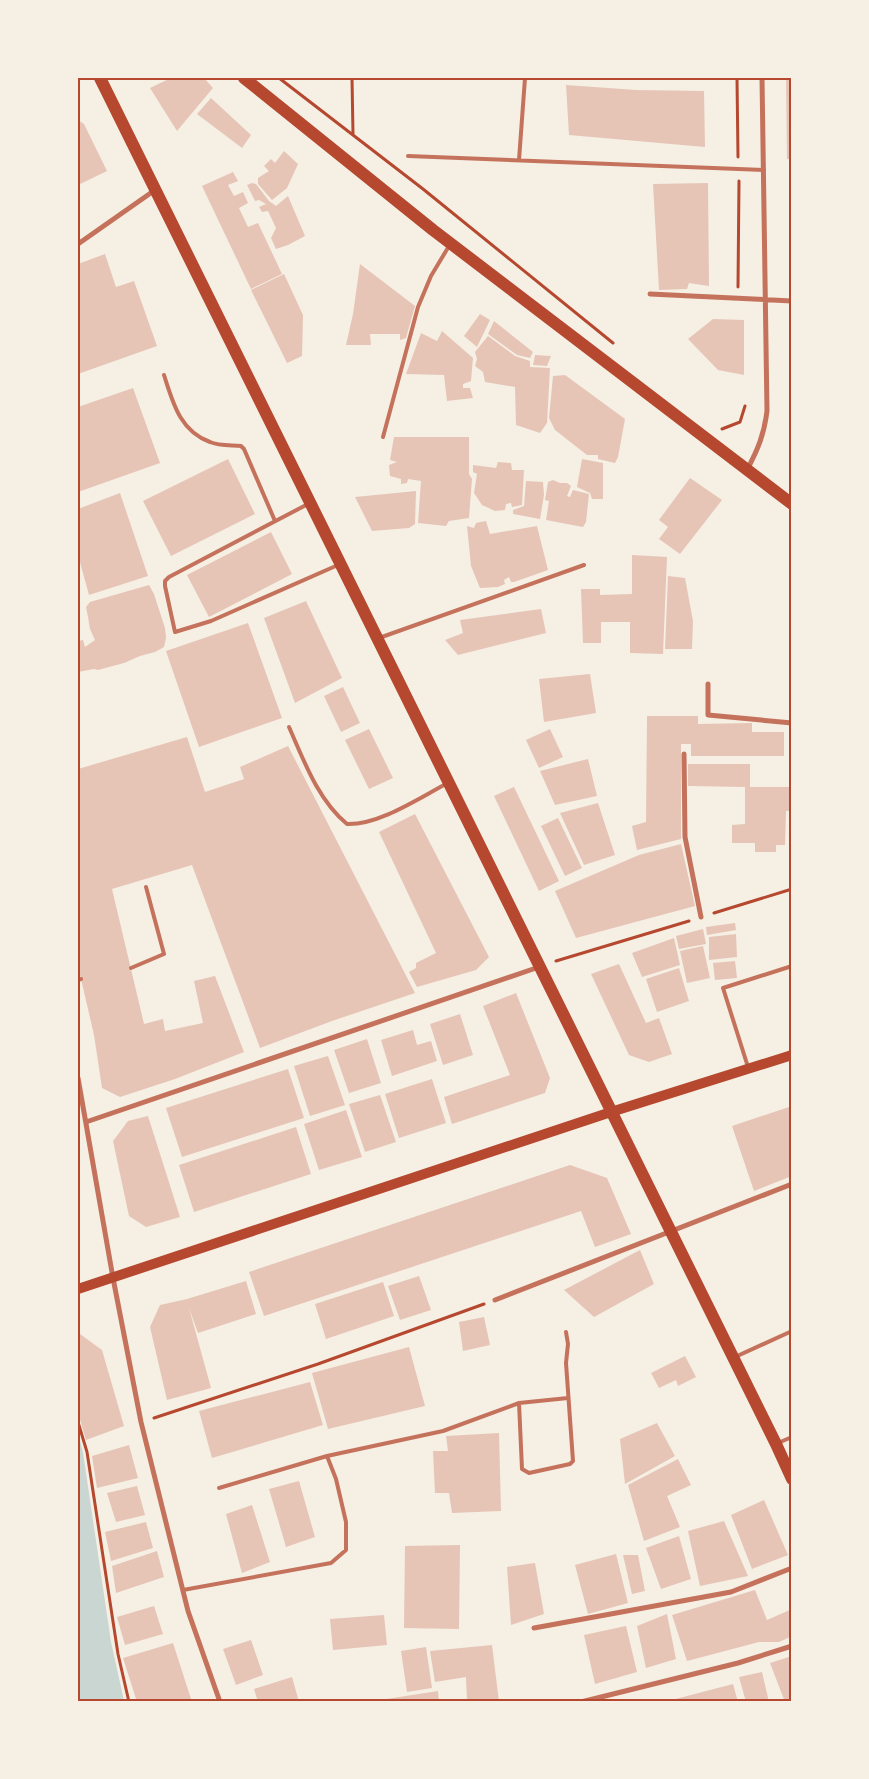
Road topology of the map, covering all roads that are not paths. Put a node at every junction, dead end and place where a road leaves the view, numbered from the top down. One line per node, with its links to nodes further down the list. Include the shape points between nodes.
1 (100, 78): 8 (main road)
2 (244, 78): 10 (main road)
3 (525, 78): 6 (lane)
4 (762, 78): 7 (street)
5 (408, 156): 6 (lane)
6 (519, 160): 7 (lane)
7 (764, 170): 12 (street)
8 (155, 189): 9 (street); 17 (main road)
9 (78, 244)
10 (450, 244): 15 (lane, via 418,307); 16 (main road)
11 (650, 294): 12 (street)
12 (766, 300): 13 (street); 16 (street, via 765,431 760,447)
13 (792, 301)
14 (164, 375): 19 (lane, via 176,411 194,433 211,443 244,449)
15 (383, 437)
16 (746, 470): 18 (main road)
17 (310, 503): 19 (lane); 20 (main road)
18 (792, 504)
19 (275, 521): 20 (lane, via 165,581 175,632 211,621)
20 (340, 564): 22 (main road)
21 (584, 565): 22 (lane)
22 (377, 638): 27 (main road)
23 (708, 684): 24 (street, via 708,715)
24 (792, 723)
25 (289, 727): 27 (lane, via 313,778 331,807 347,824 383,816)
26 (684, 754): 29 (street, via 685,837)
27 (448, 783): 30 (main road)
28 (146, 887): 32 (lane, via 164,954)
29 (701, 917)
30 (539, 966): 36 (main road); 37 (street)
31 (792, 966): 34 (lane, via 723,988)
32 (131, 968)
33 (792, 1055): 34 (main road)
34 (748, 1067): 36 (main road)
35 (78, 1078): 37 (street)
36 (611, 1112): 39 (main road); 40 (main road)
37 (86, 1122): 40 (street)
38 (792, 1184): 39 (street)
39 (669, 1231): 42 (street); 45 (main road)
40 (113, 1278): 41 (main road); 54 (street, via 142,1422)
41 (78, 1289)
42 (496, 1300)
43 (792, 1331): 45 (lane)
44 (566, 1332): 46 (lane)
45 (733, 1358): 49 (main road)
46 (568, 1398): 47 (lane); 47 (lane, via 573,1461 564,1467 529,1473 522,1469)
47 (519, 1403): 50 (lane, via 443,1431)
48 (792, 1437): 49 (lane)
49 (776, 1444): 51 (main road)
50 (327, 1456): 52 (lane); 54 (lane, via 346,1522 346,1550 331,1563)
51 (792, 1479)
52 (220, 1488)
53 (792, 1568): 55 (street, via 731,1592)
54 (182, 1590): 57 (street)
55 (534, 1628)
56 (792, 1646): 58 (street, via 738,1663)
57 (220, 1702)
58 (581, 1702)

